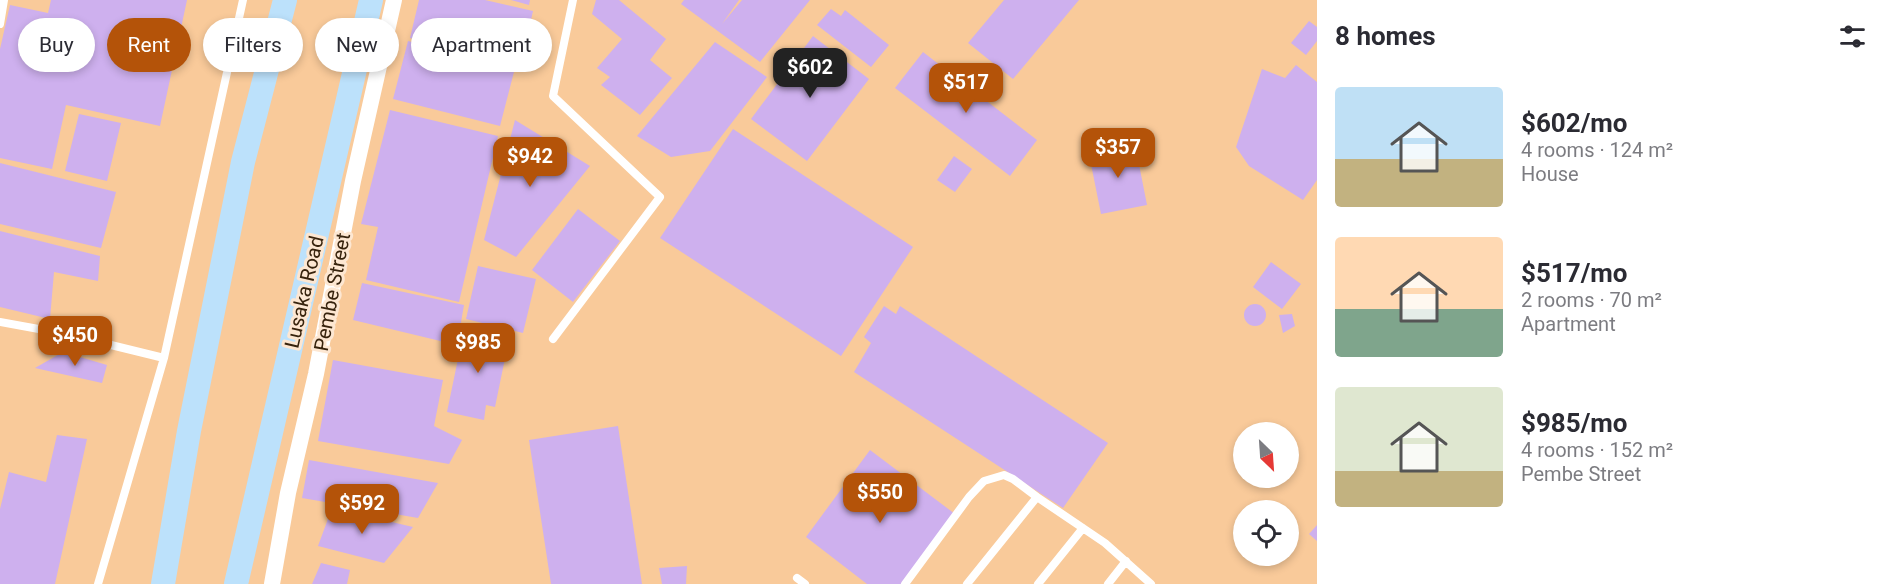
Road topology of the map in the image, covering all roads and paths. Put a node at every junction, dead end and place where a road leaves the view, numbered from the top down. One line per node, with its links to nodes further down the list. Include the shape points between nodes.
1 (4, 0): 7 (lane)
2 (243, 0): 10 (lane)
3 (285, 0): 16 (main road, via 243,162 187,441)
4 (371, 0): 17 (main road, Lusaka Road)
5 (394, 0): 18 (street, Pembe Street, via 353,181)
6 (573, 0): 9 (lane, via 553,96 660,197)
7 (0, 24)
8 (0, 322): 10 (lane)
9 (553, 339)
10 (165, 358): 15 (lane)
11 (1037, 497): 12 (lane); 20 (lane, via 1004,475 984,481); 21 (lane)
12 (1083, 528): 13 (lane); 22 (lane)
13 (1126, 561): 23 (lane); 24 (lane)
14 (797, 578): 19 (lane)
15 (98, 584)
16 (163, 584)
17 (236, 584)
18 (272, 584)
19 (805, 584)
20 (905, 584)
21 (967, 584)
22 (1038, 584)
23 (1108, 584)
24 (1151, 584)

